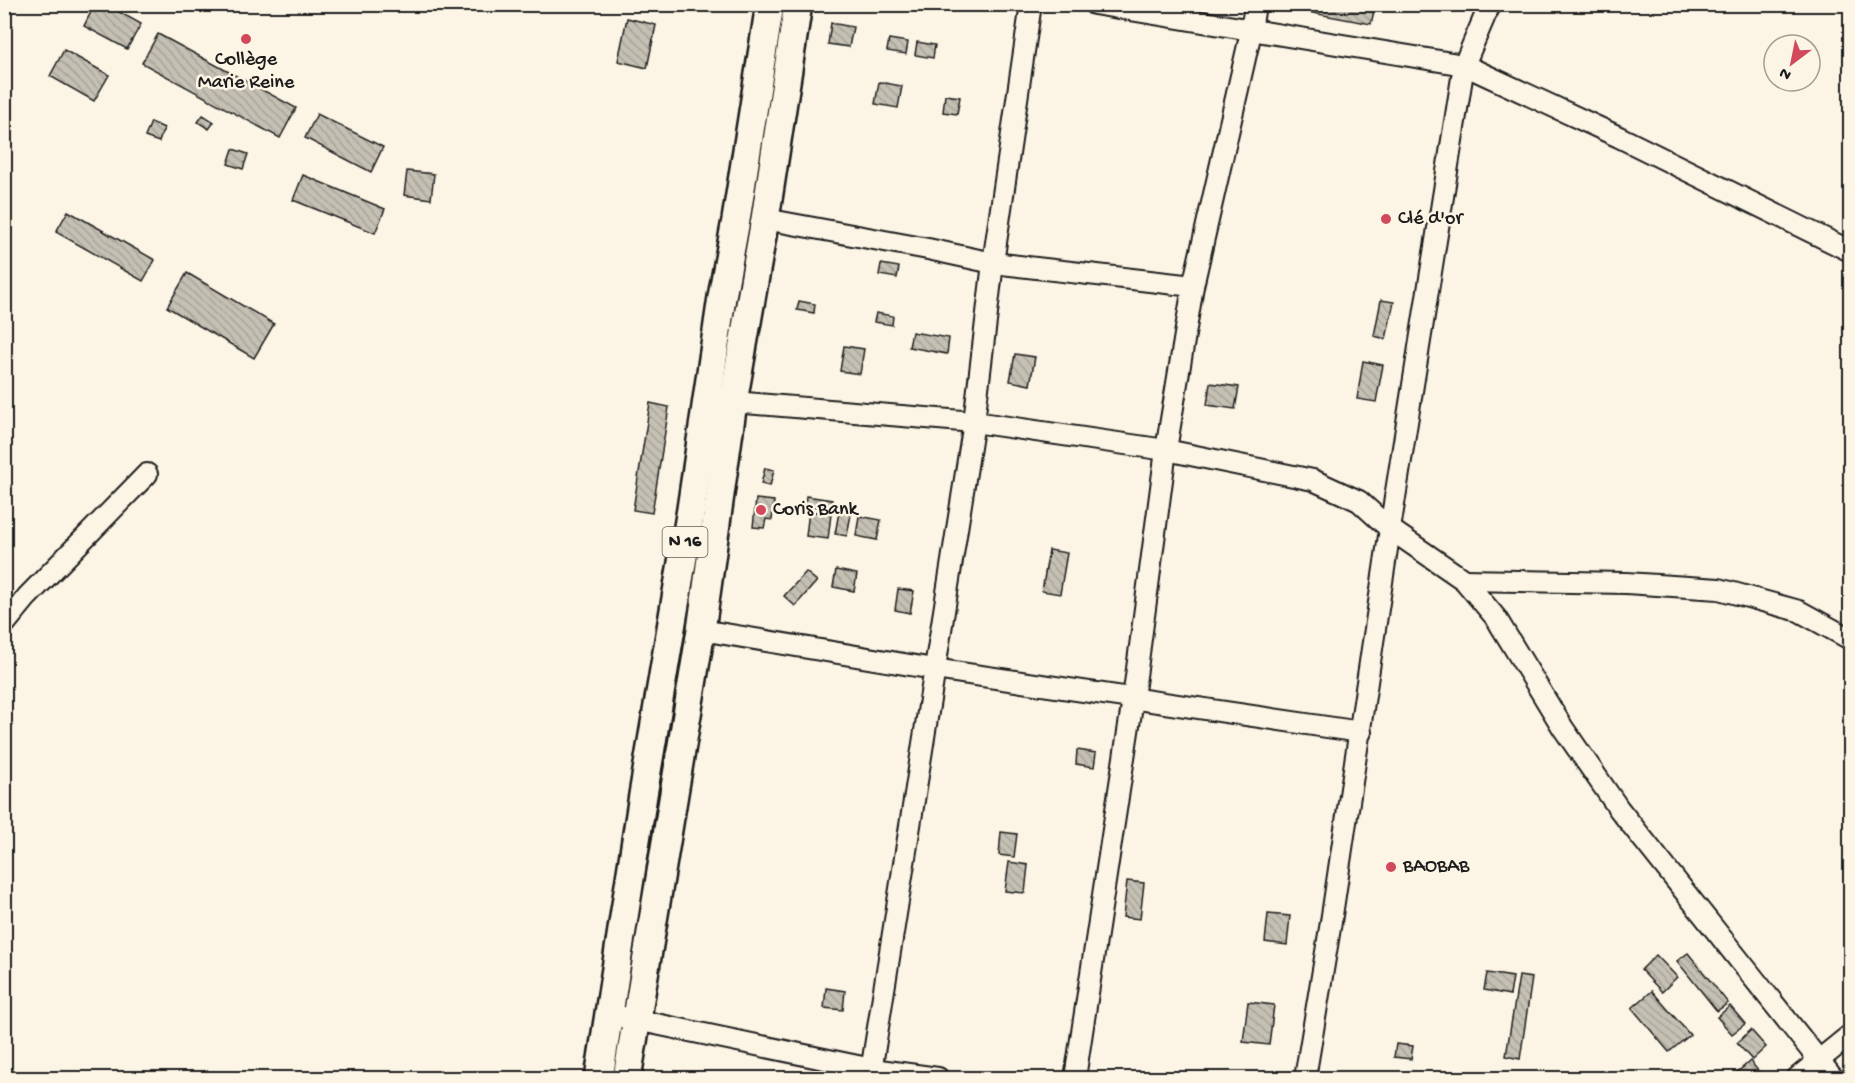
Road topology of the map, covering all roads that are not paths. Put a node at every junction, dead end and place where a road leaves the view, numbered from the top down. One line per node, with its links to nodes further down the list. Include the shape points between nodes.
1 (770, 4): 13 (highway, N 16)
2 (798, 4): 9 (highway, N 16)
3 (1031, 4): 11 (street)
4 (1094, 4): 7 (street)
5 (1255, 4): 7 (street)
6 (1490, 4): 8 (street)
7 (1251, 32): 8 (street); 12 (street)
8 (1464, 65): 10 (street); 17 (street)
9 (765, 219): 11 (street); 13 (highway, N 16)
10 (1851, 251)
11 (993, 263): 12 (street); 14 (street)
12 (1193, 286): 15 (street)
13 (720, 400): 14 (street); 20 (highway, N 16); 25 (highway, N 16, via 691,508)
14 (974, 422): 15 (street); 22 (street)
15 (1166, 450): 17 (street, via 1313,480 1359,501); 23 (street)
16 (147, 474): 19 (street)
17 (1390, 529): 18 (street); 24 (street)
18 (1464, 580): 21 (street, via 1719,589 1799,611); 28 (street, via 1496,618 1563,728 1619,809)
19 (4, 625)
20 (701, 630): 22 (street); 26 (highway, N 16)
21 (1851, 639)
22 (933, 669): 23 (street); 29 (street)
23 (1133, 699): 24 (street); 33 (street)
24 (1361, 732): 34 (street)
25 (608, 1014): 26 (street); 30 (highway, N 16)
26 (636, 1020): 29 (street); 31 (highway, N 16)
27 (1851, 1035): 28 (street)
28 (1819, 1060): 35 (street); 36 (street)
29 (871, 1074): 32 (street)
30 (599, 1078)
31 (627, 1078)
32 (938, 1078)
33 (1076, 1078)
34 (1305, 1078)
35 (1797, 1078)
36 (1833, 1078)

